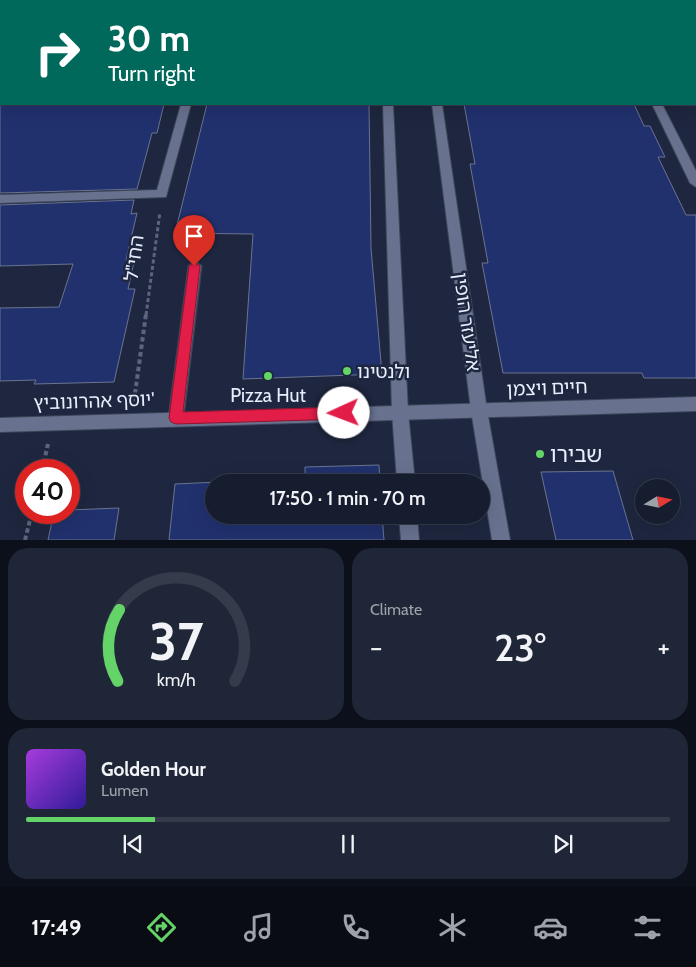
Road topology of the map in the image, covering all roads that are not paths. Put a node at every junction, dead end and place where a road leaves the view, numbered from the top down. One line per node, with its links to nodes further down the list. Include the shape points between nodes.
1 (186, 105): 6 (street, via 162,194)
2 (388, 105): 10 (street)
3 (437, 105): 9 (street, אליעזר הופין)
4 (657, 105): 5 (street)
5 (696, 183)
6 (0, 199)
7 (194, 266): 11 (lane)
8 (696, 404): 9 (street, חיים ויצמן)
9 (479, 410): 10 (street, חיים ויצמן); 16 (street, אליעזר הופין)
10 (400, 412): 11 (street, יוסף אהרונוביץ'); 13 (street)
11 (176, 418): 12 (street, יוסף אהרונוביץ')
12 (0, 425)
13 (405, 474)
14 (409, 524): 15 (street)
15 (410, 540)
16 (501, 540)

